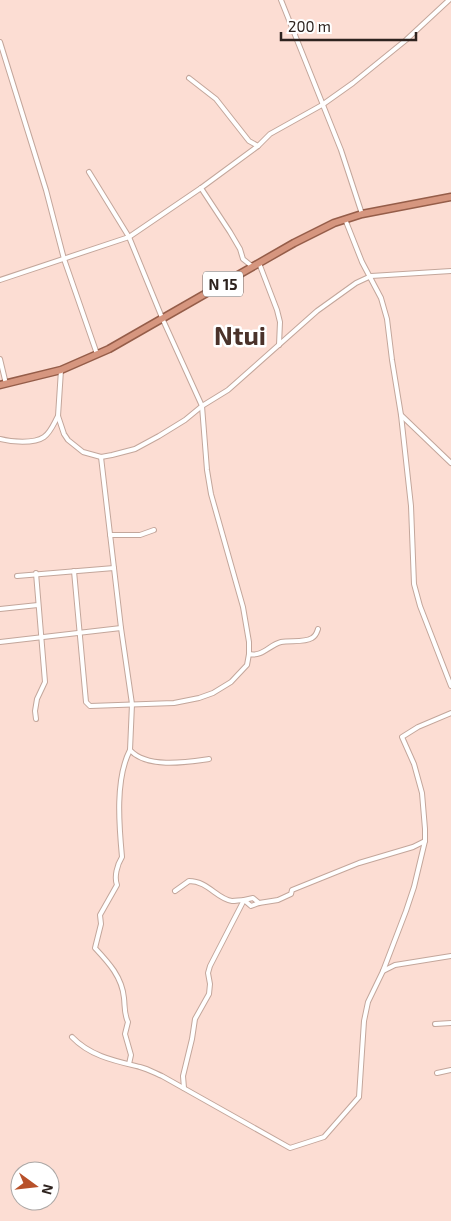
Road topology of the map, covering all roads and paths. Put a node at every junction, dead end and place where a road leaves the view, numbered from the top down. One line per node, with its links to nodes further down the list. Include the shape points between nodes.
1 (281, 0): 5 (street)
2 (449, 0): 5 (street, via 406,40)
3 (0, 42): 15 (street)
4 (189, 78): 6 (street, via 216,99)
5 (322, 104): 7 (street, via 270,134); 12 (street)
6 (249, 141): 7 (street); 8 (street)
7 (258, 146): 8 (street)
8 (251, 151): 10 (street)
9 (90, 172): 14 (street)
10 (201, 188): 14 (street); 16 (street, via 244,259)
11 (451, 197): 12 (highway, N 15)
12 (362, 214): 13 (highway, N 15)
13 (345, 219): 16 (highway, N 15); 18 (street)
14 (129, 237): 15 (street); 20 (street)
15 (64, 258): 19 (street); 22 (street)
16 (256, 265): 20 (highway, N 15); 21 (street, via 277,310)
17 (451, 271): 18 (street)
18 (370, 276): 21 (street, via 328,302); 27 (street, via 387,320)
19 (0, 280)
20 (163, 320): 22 (highway, N 15); 26 (street)
21 (279, 345): 26 (street, via 228,390)
22 (97, 354): 24 (highway, N 15)
23 (0, 359): 25 (street)
24 (61, 370): 25 (highway, N 15); 28 (street)
25 (3, 384)
26 (202, 406): 30 (street, via 140,447); 45 (street, via 211,494 243,607)
27 (401, 415): 31 (street); 46 (street, via 411,506 414,584)
28 (58, 416): 29 (street, via 50,431 38,439); 30 (street, via 64,434 74,446)
29 (0, 439)
30 (101, 457): 33 (street)
31 (451, 464)
32 (154, 530): 33 (street, via 140,536)
33 (110, 535): 34 (street)
34 (114, 568): 35 (street); 40 (street)
35 (74, 571): 36 (street); 42 (street)
36 (38, 573): 37 (street); 38 (street)
37 (17, 576)
38 (38, 605): 39 (street); 43 (street)
39 (0, 609)
40 (121, 628): 42 (street); 47 (street)
41 (318, 628): 45 (street, via 310,639 278,643 260,654)
42 (80, 633): 43 (street); 47 (street, via 88,704 93,707)
43 (41, 637): 44 (street); 49 (street, via 45,682 37,699)
44 (0, 642)
45 (249, 654): 47 (street, via 247,665 238,676 213,693 174,702)
46 (451, 686)
47 (132, 704): 50 (street)
48 (451, 713): 52 (street, via 402,737 422,794)
49 (36, 719)
50 (130, 750): 51 (street, via 148,760 170,763); 61 (street, via 122,769 121,782 122,857 117,885 100,915 95,948 120,981 128,1022 125,1034 131,1056)
51 (210, 759)
52 (425, 841): 55 (street, via 359,863 292,890 291,894 278,900); 57 (street, via 414,886)
53 (175, 892): 54 (street, via 189,881 194,881 231,901)
54 (244, 900): 55 (street, via 253,898); 55 (street, via 252,906); 64 (street, via 210,966 209,994 195,1019 183,1076)
55 (259, 903)
56 (451, 956): 57 (street, via 395,965)
57 (383, 971): 64 (street, via 368,1002 364,1021 359,1097 321,1139 290,1148)
58 (451, 1023): 59 (street)
59 (435, 1024)
60 (72, 1037): 61 (street, via 97,1055)
61 (129, 1064): 64 (street, via 159,1074)
62 (451, 1070): 63 (street)
63 (437, 1073)
64 (184, 1088)

